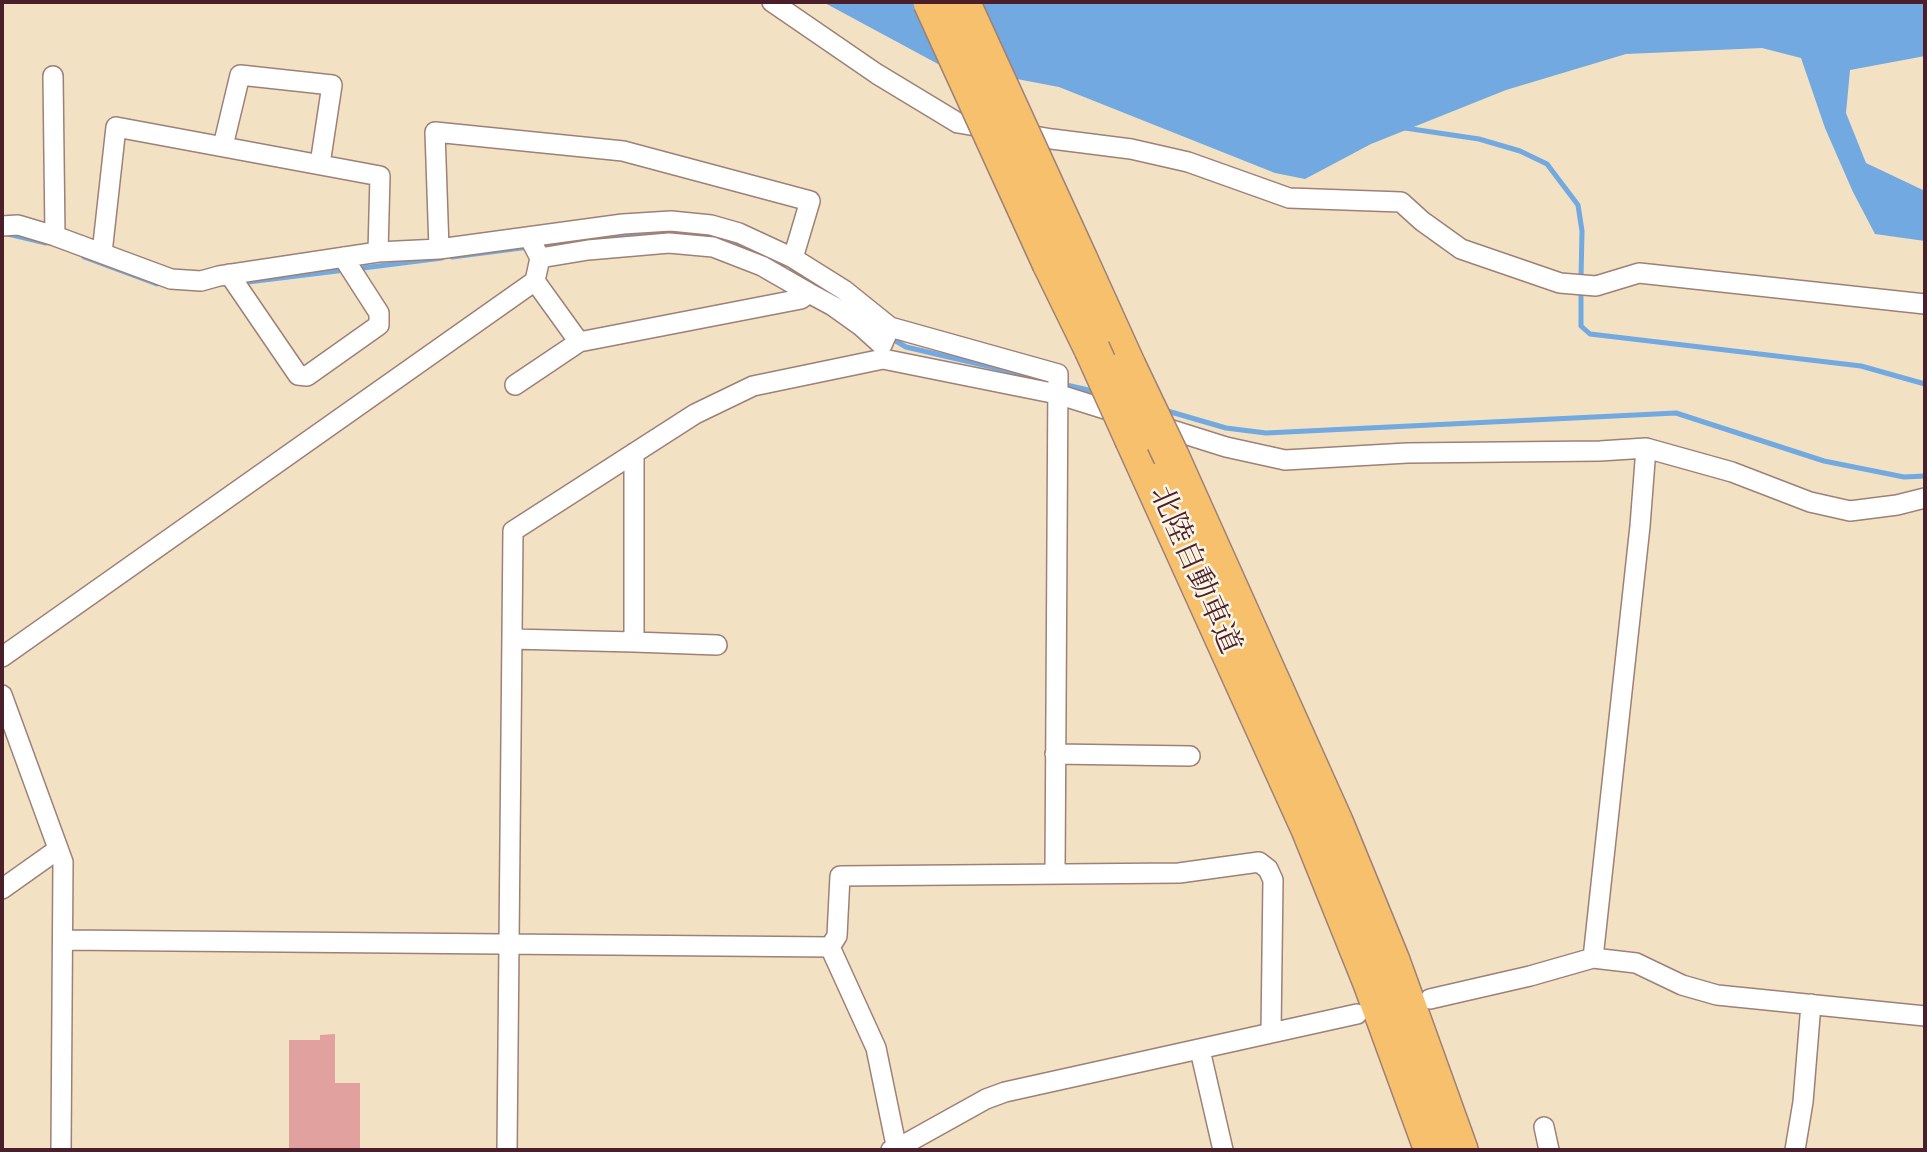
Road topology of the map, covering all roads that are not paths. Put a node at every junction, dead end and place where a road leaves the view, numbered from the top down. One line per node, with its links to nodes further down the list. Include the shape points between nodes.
1 (772, 2): 20 (street, via 877,75 958,123 1131,149 1188,162 1289,198 1401,202 1461,249 1560,284 1597,286 1639,273)
2 (931, 2): 16 (highway, 北陸自動車道, bridge)
3 (962, 2): 16 (highway, 北陸自動車道, bridge)
4 (53, 76): 8 (street)
5 (223, 146): 6 (street); 6 (street, via 240,75 331,85); 12 (street, via 116,127)
6 (320, 164): 11 (street, via 380,176)
7 (2, 226): 8 (street, via 18,225)
8 (55, 236): 12 (street)
9 (529, 237): 10 (street); 14 (street); 15 (street, via 671,221 739,233)
10 (439, 249): 11 (street); 15 (street, via 435,132 623,151 810,201)
11 (378, 252): 13 (street)
12 (102, 253): 17 (street, via 171,279 201,281)
13 (343, 257): 17 (street); 17 (street, via 379,313 379,326 307,376 298,375)
14 (540, 258): 18 (street); 19 (street, via 669,243 713,247 762,265)
15 (793, 258): 21 (street)
16 (1065, 261): 55 (highway, 北陸自動車道, bridge, via 1092,349 1309,829); 56 (highway, 北陸自動車道, bridge, via 1128,366 1336,824 1397,974)
17 (229, 274)
18 (534, 281): 22 (street); 32 (street)
19 (809, 293): 22 (street, via 801,299); 23 (street, via 861,326)
20 (1925, 304)
21 (890, 327): 23 (street); 25 (street, via 1058,374)
22 (579, 342): 24 (street)
23 (882, 352): 25 (street); 27 (street, via 753,386 695,414)
24 (515, 385)
25 (1057, 394): 26 (street, via 1226,447 1286,460); 34 (street)
26 (1646, 449): 28 (street, via 1850,512); 42 (street)
27 (634, 453): 29 (street, via 513,531); 30 (street)
28 (1925, 498)
29 (512, 639): 30 (street); 40 (street)
30 (634, 642): 31 (street)
31 (717, 645)
32 (2, 657)
33 (2, 695): 36 (street)
34 (1055, 754): 35 (street); 37 (street)
35 (1190, 756)
36 (57, 850): 38 (street); 39 (street, via 63,862)
37 (1055, 873): 41 (street, via 840,876 836,936); 47 (street, via 1179,873 1259,862 1273,880)
38 (2, 889)
39 (64, 940): 40 (street); 50 (street)
40 (508, 944): 41 (street); 51 (street)
41 (830, 947): 53 (street, via 876,1048)
42 (1593, 958): 43 (street); 44 (street, via 1636,962 1682,985 1717,995)
43 (1430, 999)
44 (1811, 1004): 46 (street); 58 (street)
45 (1357, 1014): 47 (street)
46 (1925, 1016)
47 (1271, 1032): 48 (street)
48 (1200, 1050): 53 (street, via 1004,1092); 54 (street)
49 (1544, 1127): 57 (street)
50 (61, 1150)
51 (507, 1150)
52 (891, 1150): 53 (street)
53 (896, 1150)
54 (1223, 1150)
55 (1432, 1150)
56 (1460, 1150)
57 (1549, 1150)
58 (1795, 1150)

